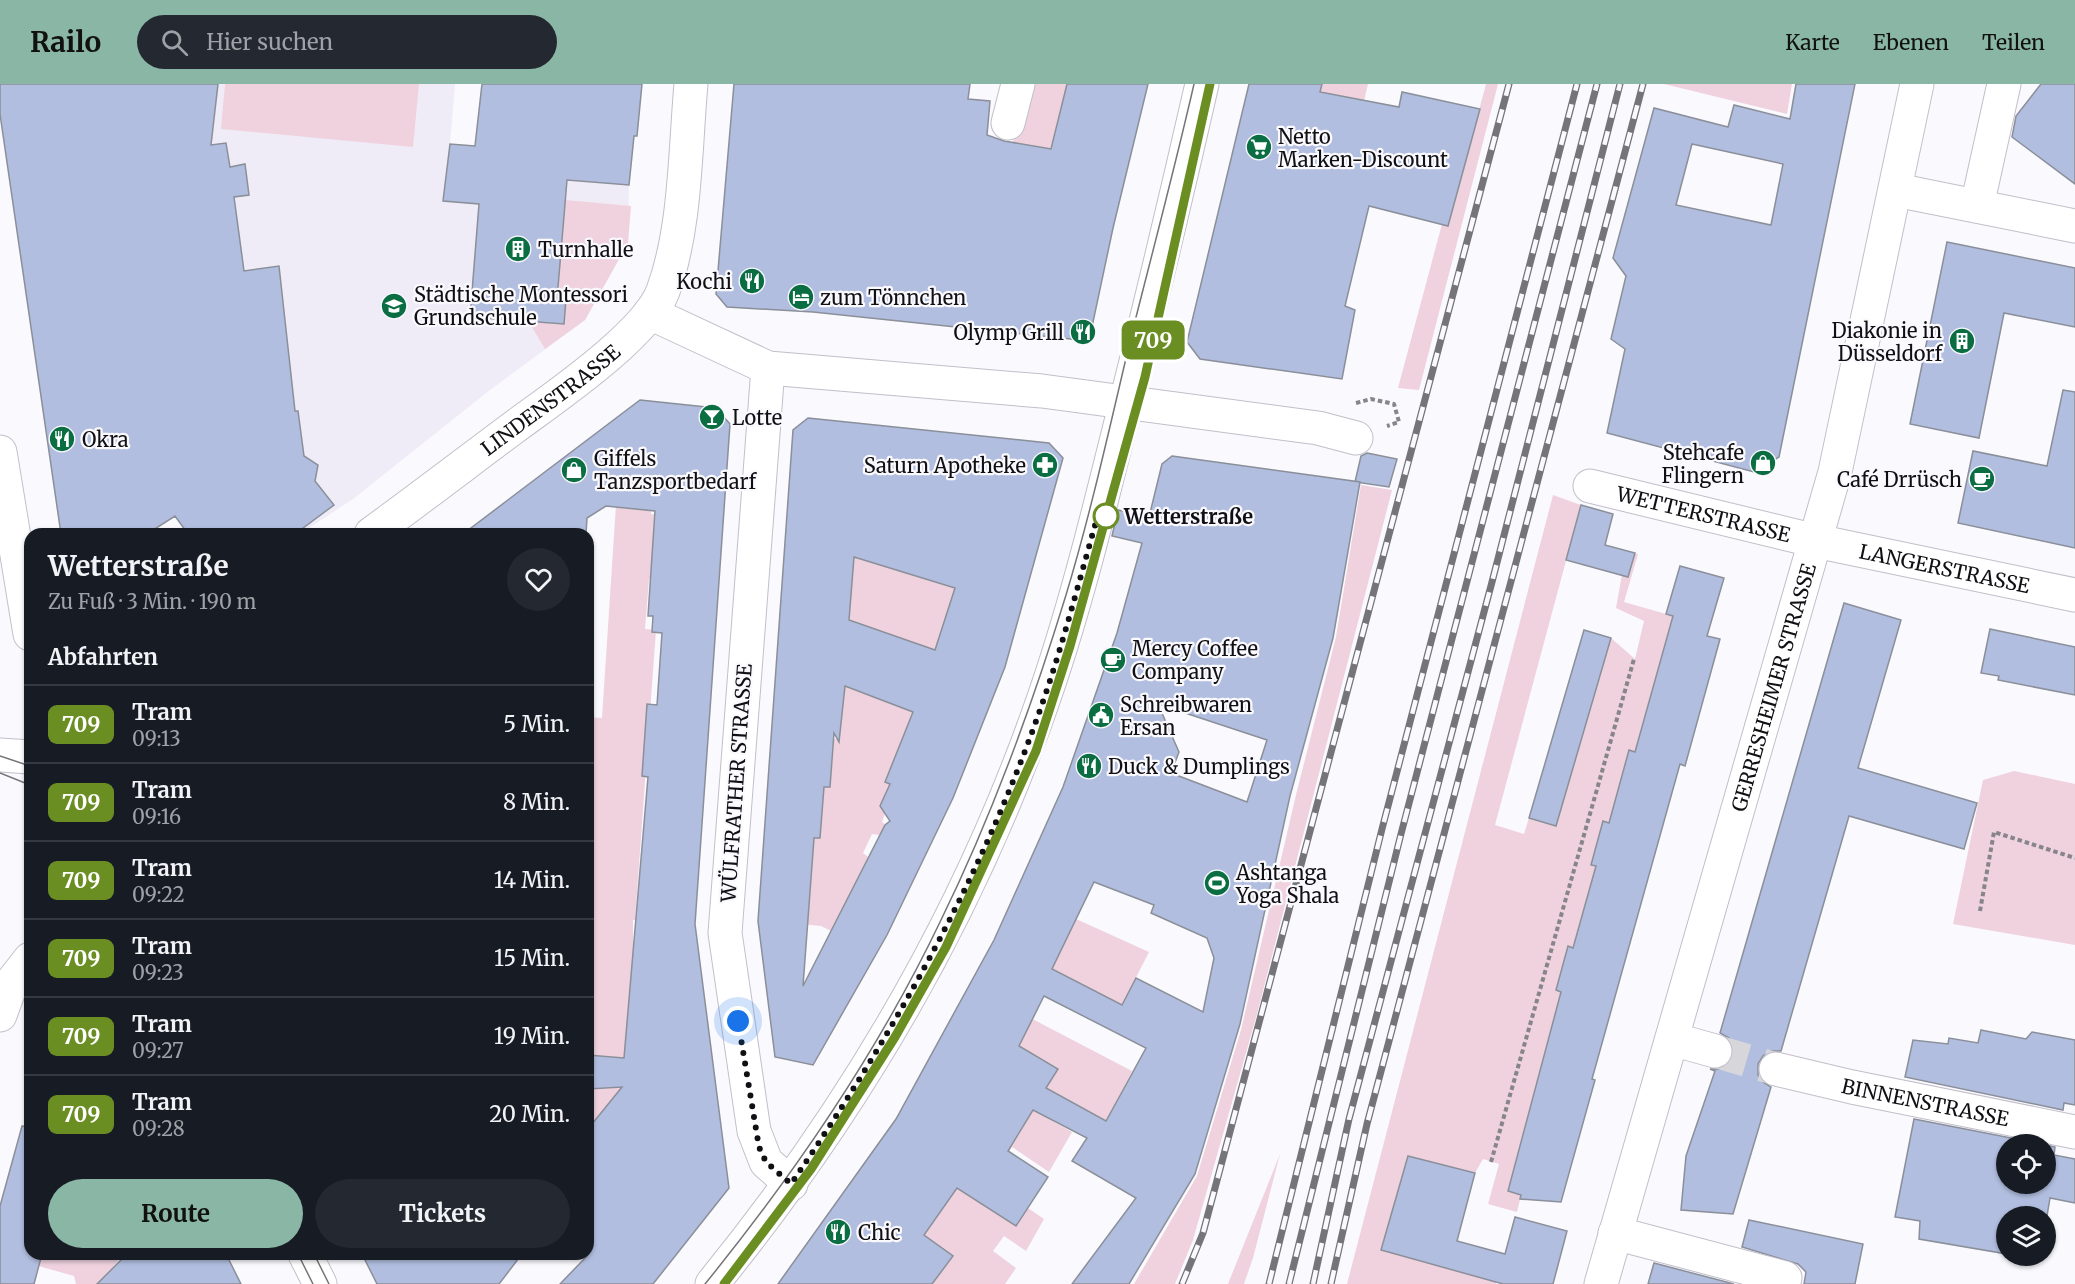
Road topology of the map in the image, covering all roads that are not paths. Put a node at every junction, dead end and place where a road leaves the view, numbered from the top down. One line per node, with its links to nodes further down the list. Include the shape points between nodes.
1 (691, 84): 10 (street, LINDENSTRASSE, via 681,205 663,293)
2 (1018, 84): 6 (street)
3 (1202, 84): 12 (street)
4 (1917, 84): 7 (street, GERRESHEIMER STRASSE)
5 (2004, 84): 8 (street)
6 (1008, 123)
7 (1896, 190): 8 (street); 17 (street, GERRESHEIMER STRASSE, via 1835,472)
8 (1977, 206): 9 (street)
9 (2075, 226)
10 (650, 313): 11 (street); 16 (street, LINDENSTRASSE, via 607,357)
11 (768, 368): 12 (street, via 1042,391); 28 (street, WÜLFRATHER STRASSE, via 725,933 754,1131 766,1162)
12 (1126, 402): 13 (street, via 1318,428); 28 (street, via 1096,522 1042,703 979,860 885,1038)
13 (1356, 438)
14 (0, 452): 19 (street)
15 (1590, 486): 17 (street, WETTERSTRASSE)
16 (379, 528)
17 (1816, 541): 18 (street, LANGERSTRASSE); 24 (street, GERRESHEIMER STRASSE)
18 (2075, 595)
19 (24, 598)
20 (0, 754): 21 (street)
21 (24, 756)
22 (24, 967): 23 (street, via 12,982)
23 (0, 1015)
24 (1672, 1039): 25 (street); 29 (street, GERRESHEIMER STRASSE)
25 (1715, 1051)
26 (1776, 1069): 27 (street, BINNENSTRASSE)
27 (2075, 1132)
28 (791, 1184): 33 (street)
29 (1615, 1233): 31 (street); 34 (street, GERRESHEIMER STRASSE)
30 (308, 1260): 32 (street)
31 (1785, 1278)
32 (320, 1284)
33 (712, 1284)
34 (1601, 1284)

